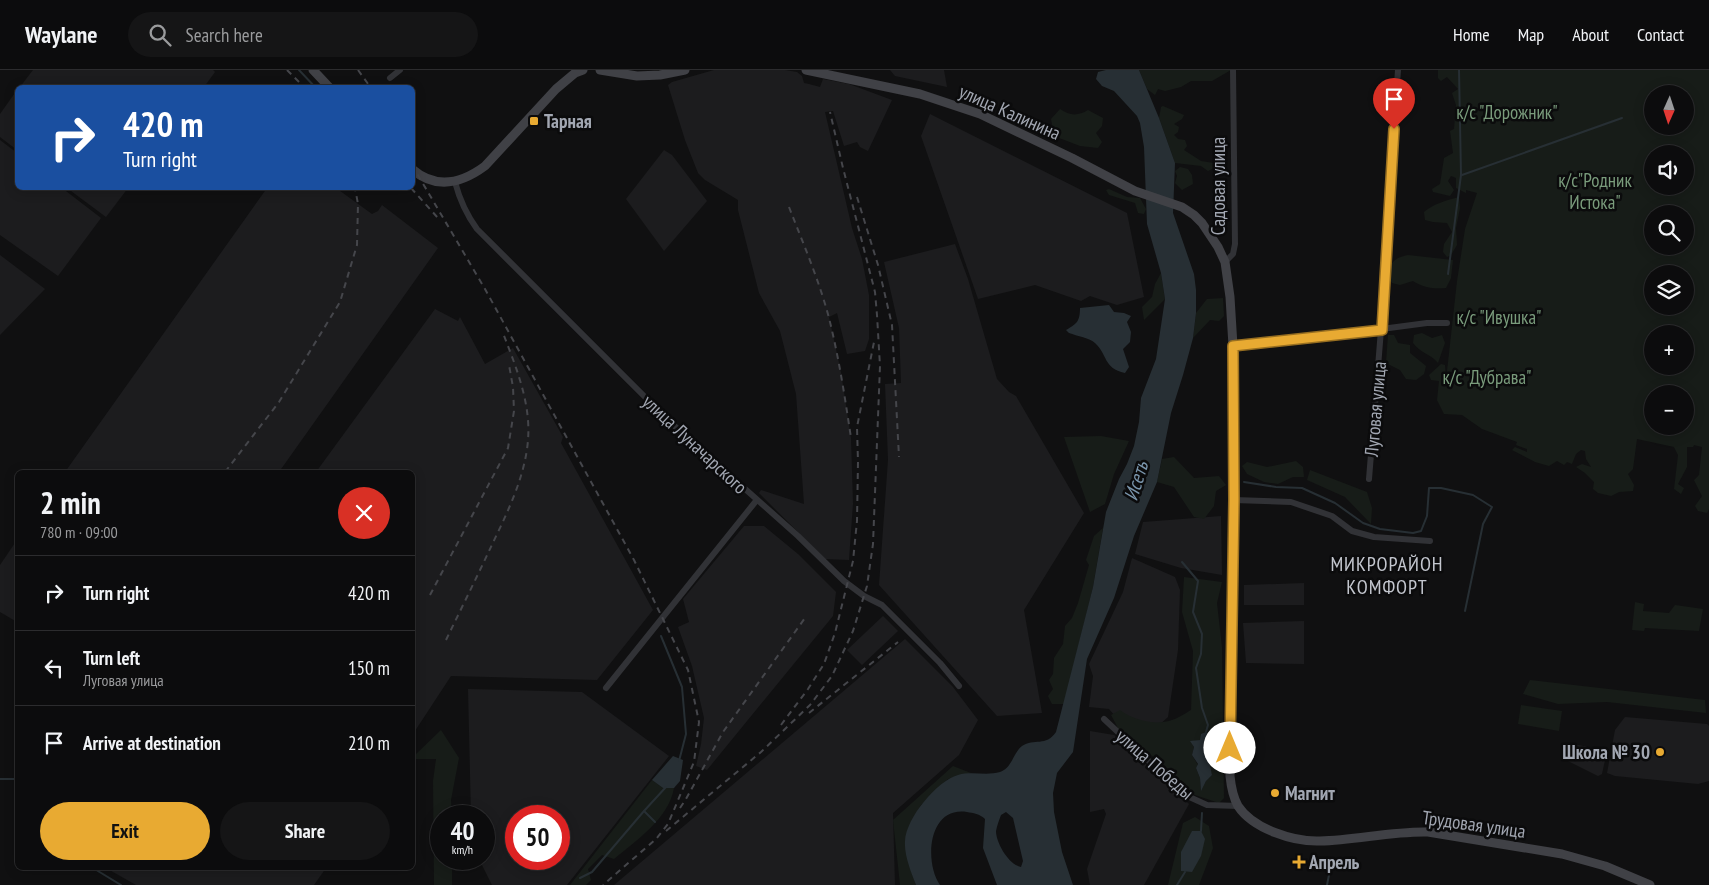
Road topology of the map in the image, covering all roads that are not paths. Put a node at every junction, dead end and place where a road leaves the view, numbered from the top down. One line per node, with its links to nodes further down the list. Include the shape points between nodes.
1 (313, 70): 10 (main road)
2 (400, 70): 9 (street)
3 (583, 70): 12 (main road, via 556,89 485,166)
4 (600, 70): 5 (main road, via 637,76 660,76)
5 (684, 70)
6 (806, 70): 13 (main road, улица Калинина, via 920,94 964,108 1135,192 1182,207 1202,224)
7 (1233, 70): 13 (street, Садовая улица, via 1235,244 1233,254)
8 (1398, 70): 15 (street, Луговая улица)
9 (390, 78)
10 (327, 85)
11 (415, 171): 12 (main road, via 432,180)
12 (455, 182): 19 (street, улица Луначарского, via 466,215 477,229 670,422)
13 (1225, 262): 16 (main road, Садовая улица)
14 (1447, 323): 15 (street)
15 (1382, 330): 16 (street); 17 (street, Луговая улица)
16 (1233, 346): 18 (main road, Садовая улица)
17 (1369, 479)
18 (1234, 500): 20 (street, via 1291,502 1332,516 1359,533); 24 (main road, Садовая улица, via 1230,776)
19 (756, 501): 21 (street, улица Луначарского, via 798,536 844,582 882,605 940,663); 22 (street)
20 (1430, 541)
21 (958, 686)
22 (606, 688)
23 (1104, 719): 24 (street, улица Победы, via 1185,795 1208,805)
24 (1238, 806): 25 (main road, Трудовая улица, via 1252,821 1293,838 1319,841 1428,832 1570,855)
25 (1650, 885)

